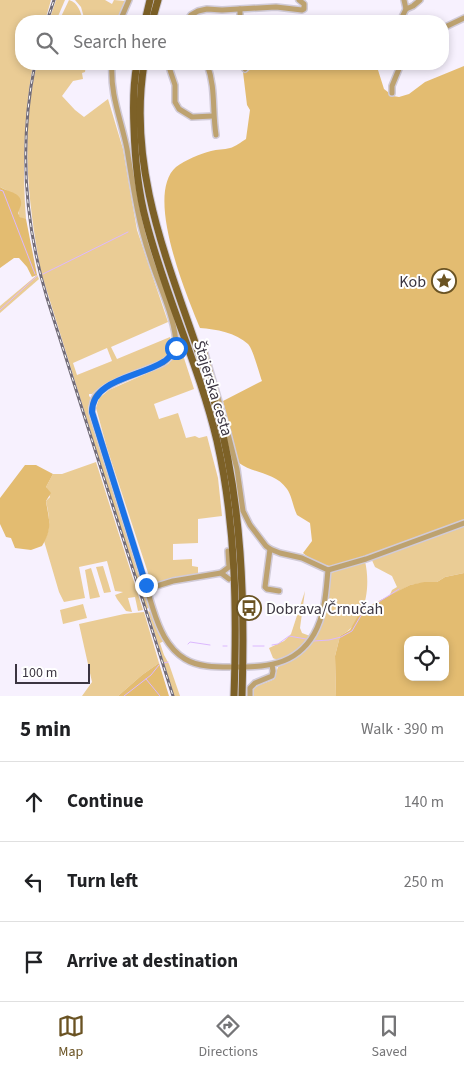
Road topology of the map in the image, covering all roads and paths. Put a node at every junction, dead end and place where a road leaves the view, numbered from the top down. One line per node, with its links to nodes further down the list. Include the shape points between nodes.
1 (129, 0): 9 (street)
2 (150, 0): 10 (main road)
3 (158, 0): 11 (main road)
4 (299, 0): 7 (street, via 304,4 302,10 281,7)
5 (404, 0): 8 (street)
6 (420, 0): 8 (street)
7 (240, 9): 12 (street, via 208,9); 13 (street)
8 (406, 9): 14 (street)
9 (123, 15)
10 (146, 15)
11 (154, 15)
12 (191, 15)
13 (240, 15)
14 (403, 15)
15 (464, 18): 16 (street)
16 (449, 25)
17 (112, 70): 33 (street, via 112,90 140,222 176,341 176,348 162,363 103,388 92,405)
18 (136, 70): 36 (main road, Štajerska cesta, via 134,146 146,220 201,386 227,491)
19 (143, 70): 36 (main road, Štajerska cesta, via 142,138 152,210 217,412 236,504 241,562)
20 (170, 70): 24 (street, via 179,110 192,117)
21 (208, 70): 24 (street, via 214,92)
22 (399, 70): 23 (street)
23 (392, 93)
24 (213, 116): 25 (street)
25 (216, 135)
26 (204, 350): 28 (street, via 237,469 243,511)
27 (464, 524): 31 (street)
28 (270, 549): 31 (street); 34 (street, via 265,587)
29 (228, 551): 30 (street)
30 (229, 567): 32 (street); 32 (street, via 229,579)
31 (328, 570): 35 (street, via 325,600 315,633 296,653)
32 (221, 573): 33 (street)
33 (147, 589): 36 (street, via 166,641 185,659 209,666)
34 (279, 591)
35 (272, 665): 36 (street); 39 (street, via 272,676 250,688)
36 (239, 667): 37 (main road, Štajerska cesta); 38 (main road, Štajerska cesta)
37 (234, 696)
38 (242, 696)
39 (250, 696)

